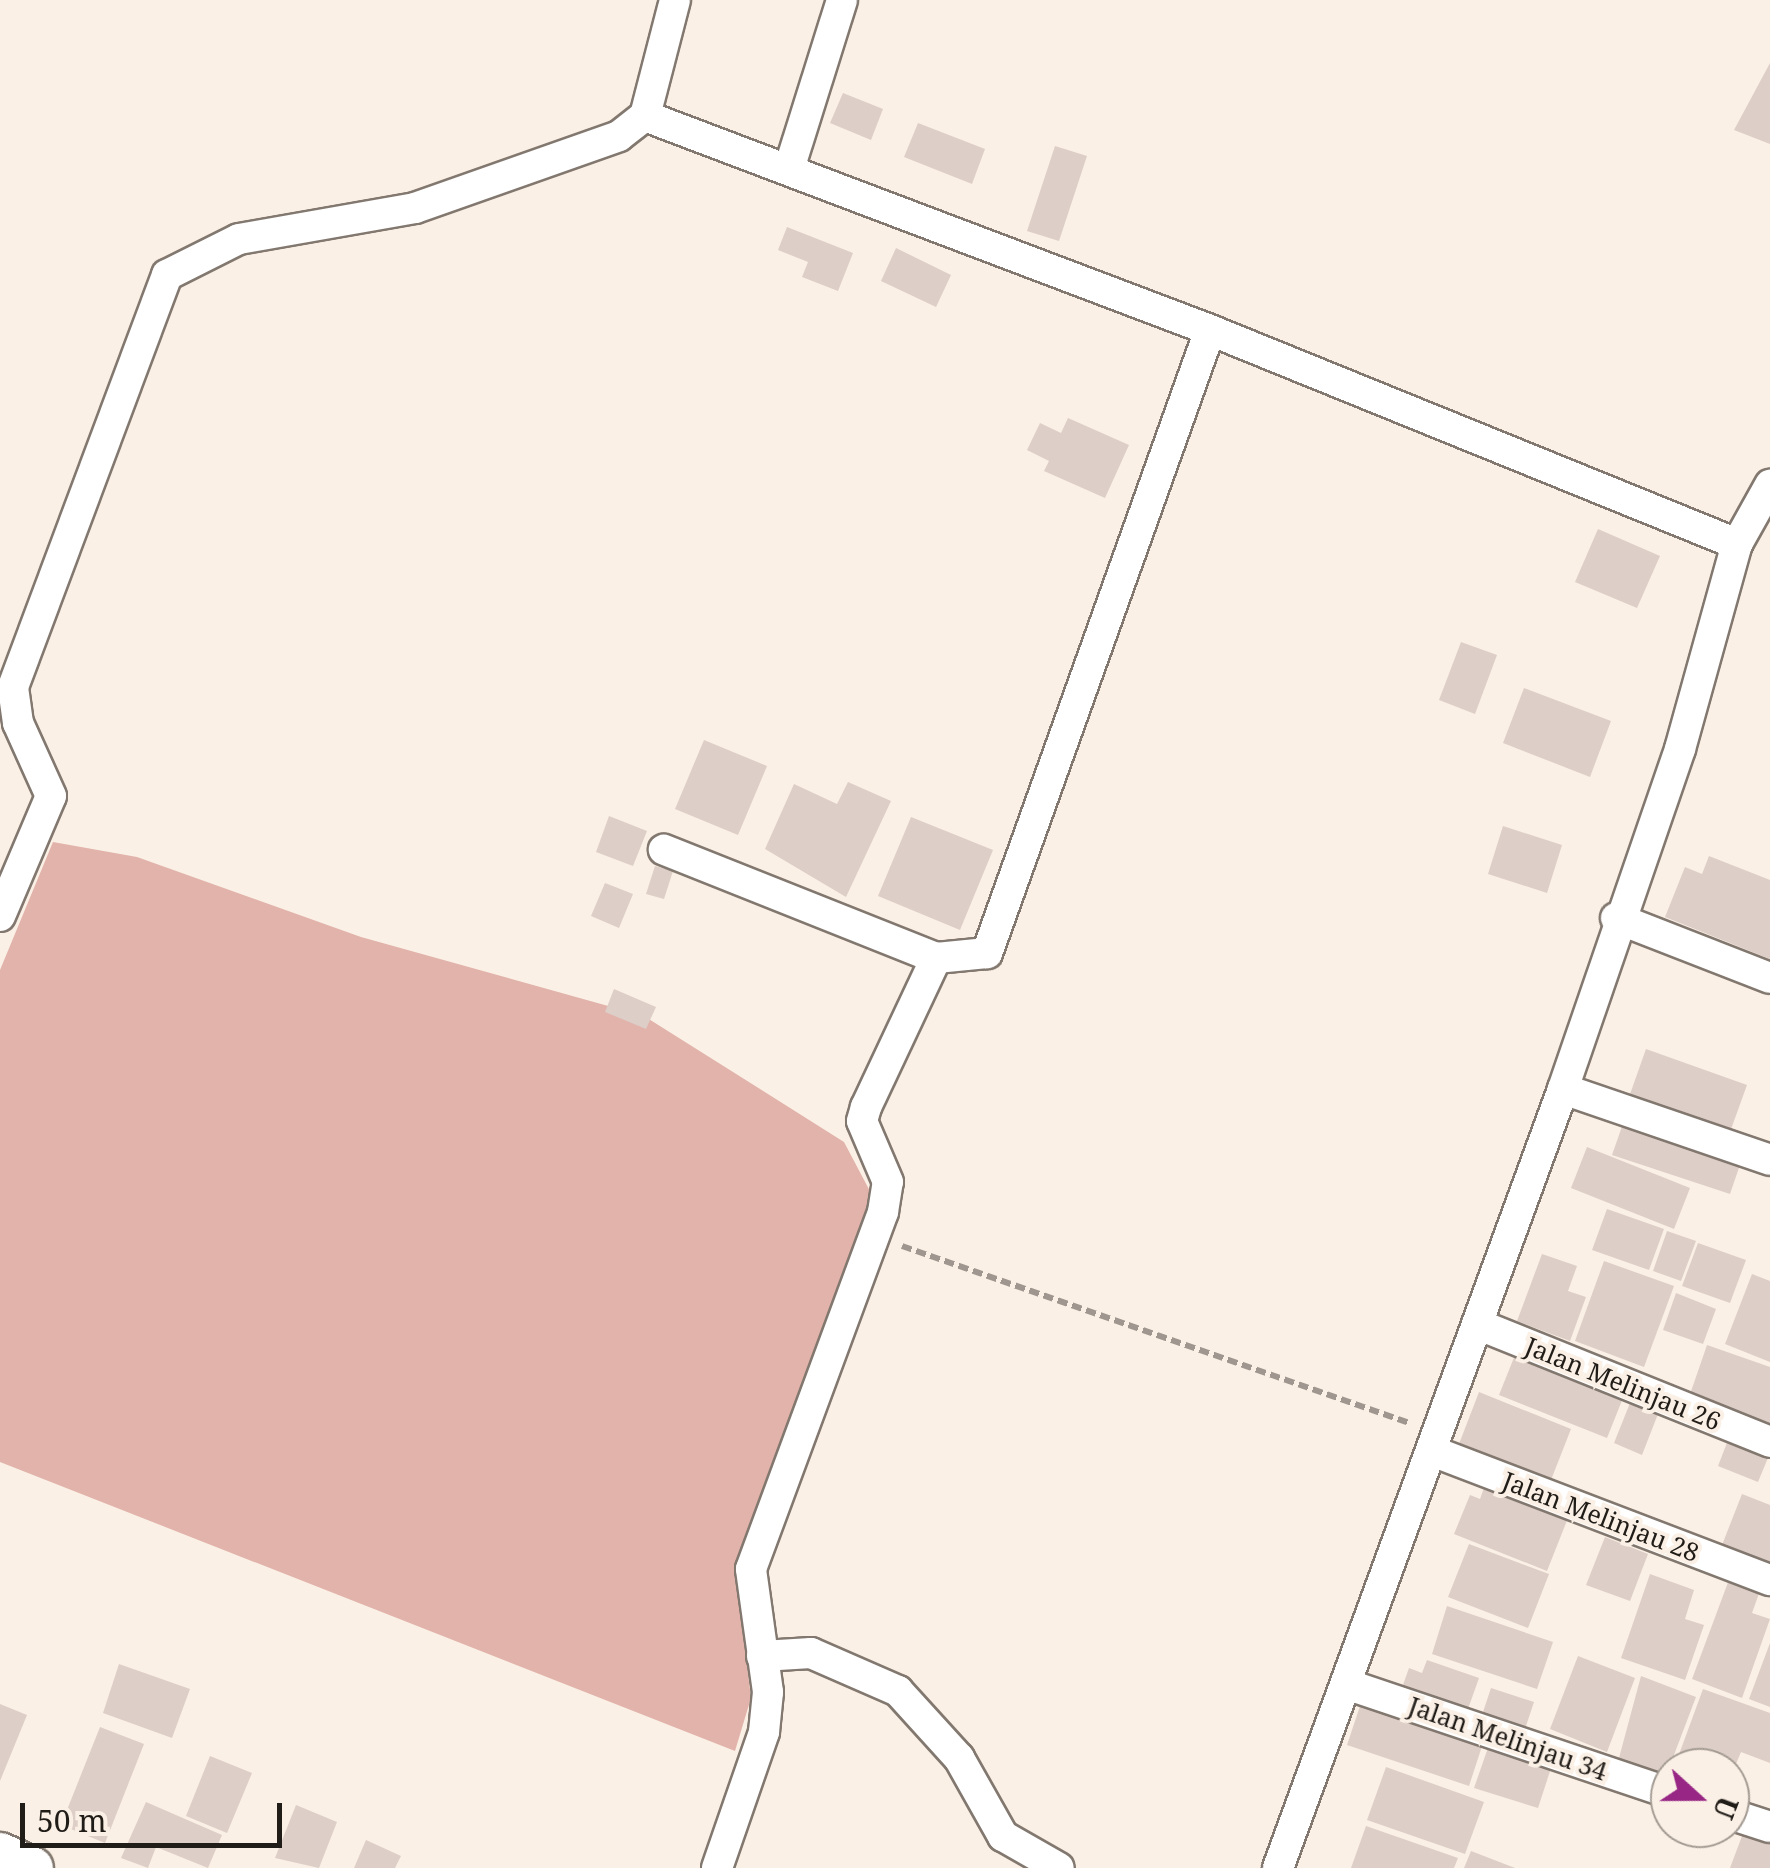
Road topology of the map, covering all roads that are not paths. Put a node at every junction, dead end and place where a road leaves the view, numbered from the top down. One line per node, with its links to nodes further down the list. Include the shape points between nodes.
1 (675, 0): 3 (street)
2 (842, 0): 4 (street)
3 (645, 116): 4 (street); 9 (street, via 553,165 415,208 239,238 167,276 13,687 18,723 51,796)
4 (790, 166): 5 (street)
5 (1210, 330): 7 (street); 11 (street, via 995,939 979,960)
6 (1770, 485): 7 (street)
7 (1737, 544): 10 (street, via 1680,749)
8 (664, 850): 11 (street)
9 (0, 916)
10 (1616, 918): 12 (street); 13 (street)
11 (936, 958): 19 (street, via 862,1121 888,1182 875,1236 750,1569)
12 (1770, 978)
13 (1562, 1089): 14 (street); 15 (street)
14 (1770, 1160)
15 (1477, 1324): 16 (street); 17 (street, Jalan Melinjau 26)
16 (1435, 1442): 18 (street, Jalan Melinjau 28); 20 (street)
17 (1770, 1442)
18 (1770, 1580)
19 (762, 1656): 24 (street, via 764,1732); 25 (street, via 810,1653 898,1691 959,1758 1003,1836)
20 (1346, 1684): 21 (street, Jalan Melinjau 34); 26 (street)
21 (1650, 1786)
22 (0, 1854): 23 (street)
23 (32, 1868)
24 (717, 1868)
25 (1059, 1868)
26 (1278, 1868)

